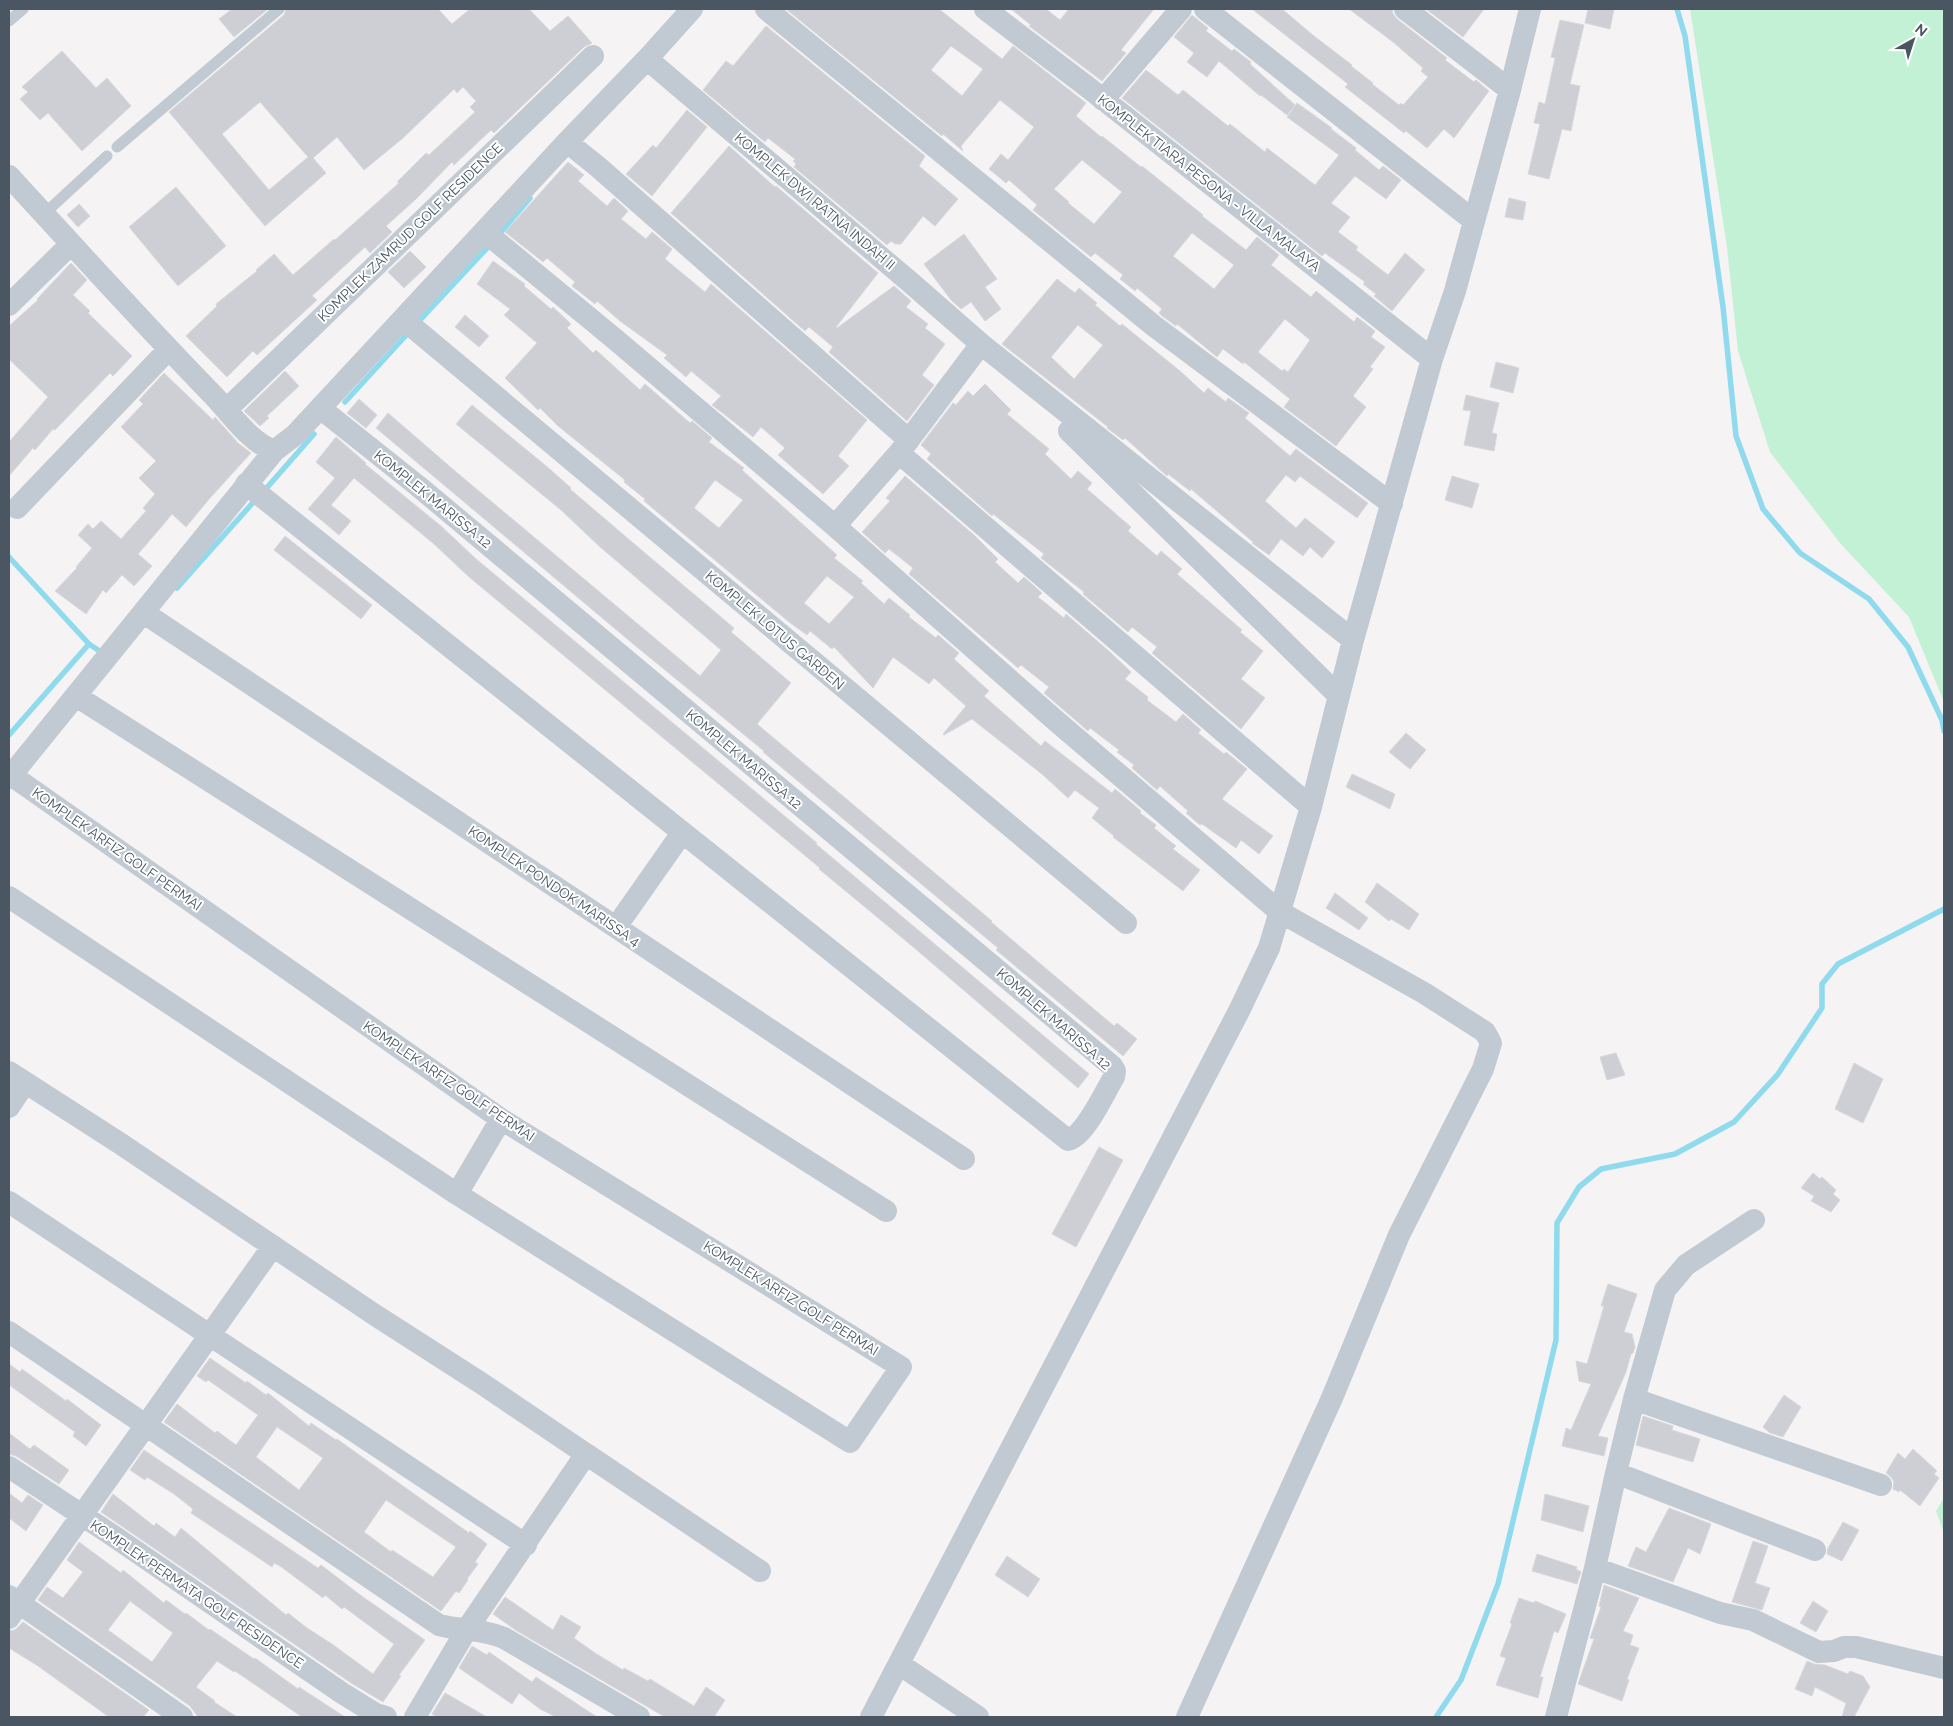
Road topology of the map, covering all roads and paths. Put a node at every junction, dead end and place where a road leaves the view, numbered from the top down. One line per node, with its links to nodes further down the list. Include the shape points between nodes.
1 (23, 9): 10 (lane)
2 (280, 9): 16 (lane)
3 (692, 9): 12 (street)
4 (766, 9): 33 (street, via 1146,320)
5 (985, 9): 14 (street, KOMPLEK TIARA PESONA - VILLA MALAYA)
6 (1181, 9): 14 (street)
7 (1205, 9): 20 (street)
8 (1405, 9): 13 (street)
9 (1530, 9): 13 (street)
10 (9, 21)
11 (594, 56): 29 (street, KOMPLEK ZAMRUD GOLF RESIDENCE)
12 (647, 59): 15 (street); 25 (street, KOMPLEK DWI RATNA INDAH II)
13 (1510, 90): 20 (street)
14 (1103, 100): 27 (street, KOMPLEK TIARA PESONA - VILLA MALAYA)
15 (568, 142): 21 (street); 30 (street)
16 (117, 148)
17 (108, 156): 19 (lane)
18 (9, 178): 19 (street)
19 (44, 214): 22 (street)
20 (1474, 220): 27 (street)
21 (485, 232): 24 (street); 35 (street)
22 (71, 244): 23 (street); 26 (street)
23 (9, 305)
24 (403, 319): 28 (street); 45 (street, KOMPLEK LOTUS GARDEN)
25 (981, 344): 30 (street); 37 (street); 39 (street)
26 (169, 349): 29 (street); 34 (street)
27 (1432, 359): 33 (street)
28 (320, 408): 31 (street); 42 (street, KOMPLEK MARISSA 12, via 1112,1066 1114,1076 1081,1131 1068,1140)
29 (227, 409): 31 (street, via 251,438)
30 (904, 447): 35 (street); 41 (street)
31 (274, 451): 32 (street)
32 (246, 484): 36 (street); 42 (street, KOMPLEK MARISSA 12)
33 (1392, 504): 37 (street)
34 (17, 508)
35 (835, 526): 44 (street)
36 (144, 613): 38 (street); 46 (street, KOMPLEK PONDOK MARISSA 4)
37 (1353, 640): 39 (street)
38 (76, 696): 40 (street); 53 (street)
39 (1339, 696): 41 (street)
40 (10, 776): 49 (street, KOMPLEK ARFIZ GOLF PERMAI)
41 (1311, 807): 44 (street)
42 (682, 832): 46 (street)
43 (9, 897): 51 (street)
44 (1280, 912): 71 (street, via 1255,980); 79 (street, via 1424,993 1485,1032 1491,1043 1484,1069 1399,1235 1328,1407)
45 (1126, 924)
46 (616, 927): 50 (street, KOMPLEK PONDOK MARISSA 4)
47 (17, 1077): 48 (street); 55 (street)
48 (9, 1107)
49 (501, 1119): 51 (street); 51 (street, KOMPLEK ARFIZ GOLF PERMAI, via 901,1367 850,1442)
50 (964, 1159)
51 (457, 1194)
52 (9, 1202): 57 (street)
53 (886, 1211)
54 (1754, 1220): 58 (street, via 1686,1265 1665,1290)
55 (274, 1246): 57 (street); 60 (street)
56 (9, 1332): 59 (street)
57 (210, 1336): 59 (street); 65 (street)
58 (1634, 1399): 62 (street); 63 (street)
59 (147, 1425): 64 (street); 70 (street, via 439,1625)
60 (586, 1454): 65 (street); 68 (street)
61 (9, 1467): 64 (street, KOMPLEK PERMATA GOLF RESIDENCE)
62 (1616, 1473): 66 (street); 67 (street)
63 (1881, 1485)
64 (82, 1516): 69 (street); 74 (street, KOMPLEK PERMATA GOLF RESIDENCE, via 342,1692)
65 (526, 1545): 70 (street)
66 (1815, 1550)
67 (1595, 1568): 72 (street, via 1720,1613 1753,1620 1819,1652 1834,1651 1844,1646 1856,1647); 80 (street)
68 (760, 1571)
69 (12, 1606): 73 (street)
70 (467, 1629): 75 (street); 76 (street, via 483,1630 504,1638)
71 (898, 1664): 77 (street); 78 (street)
72 (1944, 1668)
73 (182, 1717)
74 (386, 1717)
75 (415, 1717)
76 (639, 1717)
77 (871, 1717)
78 (978, 1717)
79 (1187, 1717)
80 (1556, 1717)

